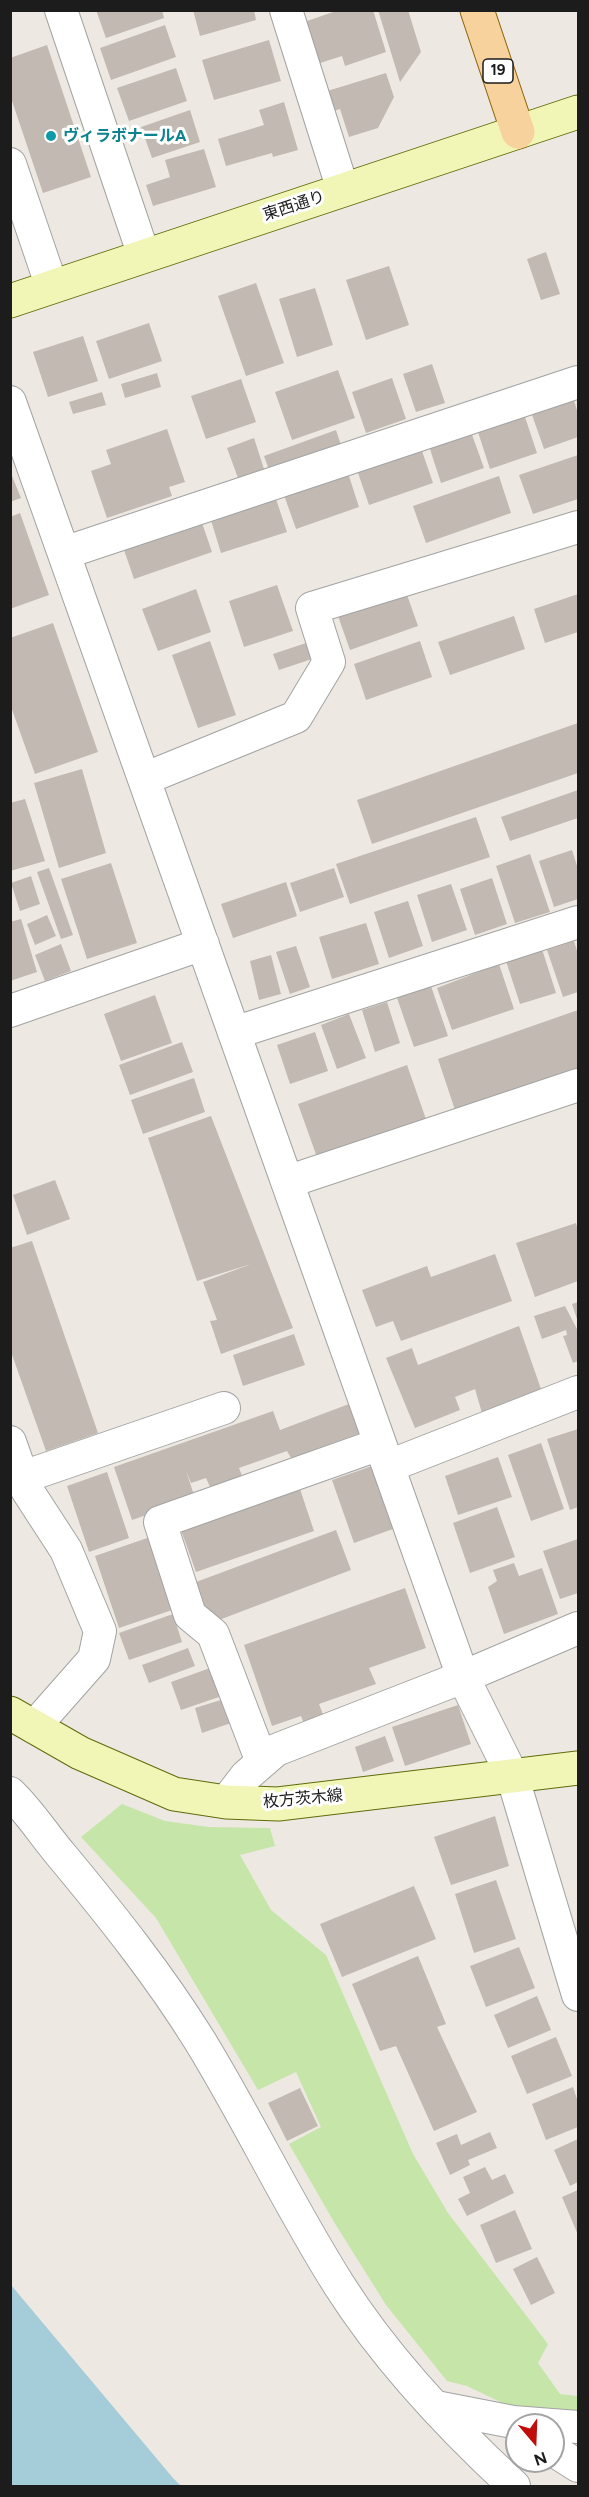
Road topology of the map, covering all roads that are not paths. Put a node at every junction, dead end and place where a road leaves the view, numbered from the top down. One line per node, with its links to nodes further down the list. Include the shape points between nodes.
1 (61, 10): 8 (street)
2 (286, 10): 7 (street)
3 (477, 10): 5 (main road, 19)
4 (579, 112): 5 (street, 東西通り)
5 (518, 132): 7 (street, 東西通り)
6 (10, 164): 9 (street)
7 (343, 190): 8 (street, 東西通り)
8 (144, 256): 9 (street, 東西通り)
9 (52, 288): 10 (street, 東西通り)
10 (10, 301)
11 (579, 382): 14 (street)
12 (10, 402): 14 (street)
13 (579, 527): 15 (street, via 312,608 329,662 296,717)
14 (64, 553): 15 (street)
15 (144, 779): 17 (street)
16 (579, 922): 19 (street)
17 (203, 944): 18 (street); 19 (street)
18 (10, 1011)
19 (234, 1033): 21 (street)
20 (579, 1085): 21 (street)
21 (287, 1182): 25 (street)
22 (579, 1392): 25 (street)
23 (224, 1408): 26 (street)
24 (10, 1442): 26 (street)
25 (384, 1455): 28 (street); 30 (street, via 160,1522 190,1615 213,1634)
26 (23, 1477): 29 (street, via 27,1490 66,1550 100,1631 94,1659)
27 (579, 1628): 28 (street)
28 (464, 1677): 30 (street, via 276,1750); 32 (street)
29 (22, 1720): 34 (street, 枚方茨木線, via 80,1753 174,1794)
30 (262, 1762): 34 (street)
31 (579, 1768): 32 (street, 枚方茨木線)
32 (512, 1775): 34 (street, 枚方茨木線, via 278,1804); 35 (street)
33 (10, 1792): 36 (street, via 104,1905 173,2000 339,2286)
34 (226, 1802)
35 (579, 1995)
36 (436, 2407): 37 (street); 40 (street)
37 (505, 2421)
38 (565, 2458): 39 (street)
39 (579, 2466)
40 (514, 2487)

